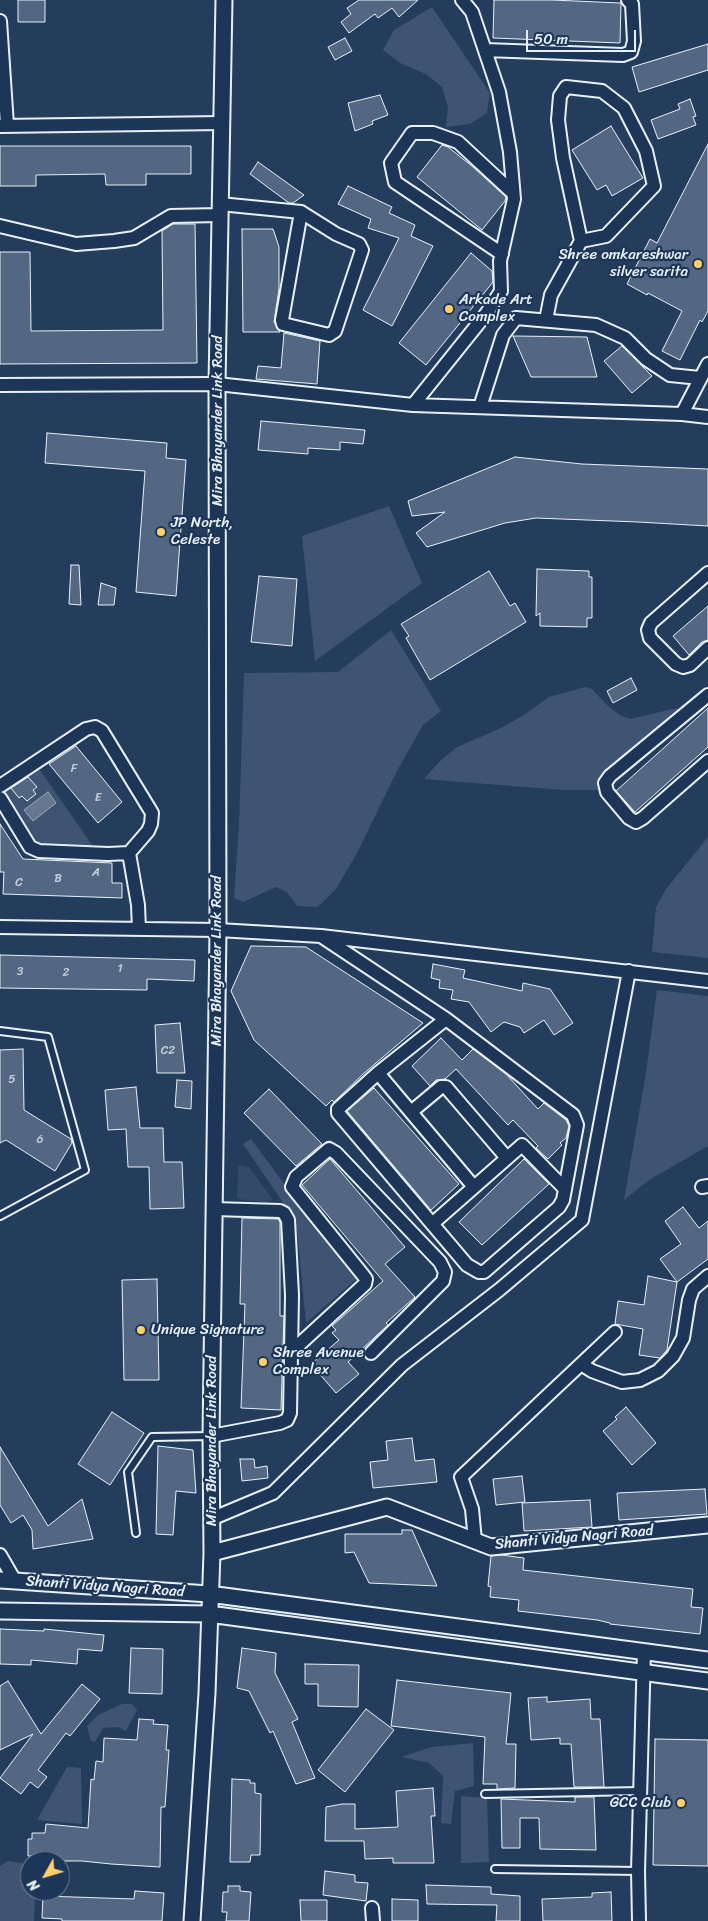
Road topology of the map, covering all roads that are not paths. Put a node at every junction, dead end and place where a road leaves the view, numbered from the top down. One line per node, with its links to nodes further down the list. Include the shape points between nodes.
1 (224, 0): 6 (street, Mira Bhayander Link Road)
2 (462, 0): 5 (street, via 472,12)
3 (628, 0): 5 (street, via 632,4 634,41 630,52 623,55)
4 (0, 21): 7 (street)
5 (485, 50): 8 (street, via 502,109)
6 (222, 123): 7 (street); 9 (street, Mira Bhayander Link Road)
7 (3, 126)
8 (513, 193): 13 (street); 13 (street, via 458,142 433,133 412,133 391,163 395,182)
9 (220, 209): 10 (street); 11 (street, via 170,216 134,238 76,244); 17 (street, Mira Bhayander Link Road)
10 (301, 212): 10 (street, via 361,247 335,331 328,335 283,324 282,320)
11 (0, 226)
12 (581, 242): 12 (street, via 558,120 560,96 566,87 602,91 624,108 646,151 654,186 606,236); 14 (street, via 551,295)
13 (502, 254): 19 (street, via 501,291)
14 (546, 320): 16 (street, via 596,325 626,338 646,359 670,375); 20 (street, via 516,318 503,335)
15 (708, 364): 16 (street)
16 (700, 378): 21 (street)
17 (217, 384): 18 (street); 19 (street); 32 (street, Mira Bhayander Link Road)
18 (0, 385)
19 (413, 405): 20 (street)
20 (480, 407): 21 (street)
21 (682, 414): 22 (street)
22 (708, 417)
23 (708, 573): 24 (street, via 650,623 648,630 650,638 683,667 690,665)
24 (708, 648)
25 (708, 696): 26 (street, via 610,776 605,783 607,792 636,822)
26 (708, 761)
27 (0, 786): 29 (street, via 86,730 95,728 102,731 152,813 148,831)
28 (0, 798): 29 (street, via 30,847 39,851)
29 (129, 853): 31 (street)
30 (0, 927): 31 (street)
31 (139, 929): 32 (street)
32 (218, 930): 33 (street); 43 (street, Mira Bhayander Link Road)
33 (321, 936): 34 (street); 36 (street)
34 (629, 971): 35 (street); 52 (street, via 582,1220 402,1365 273,1493)
35 (708, 981)
36 (446, 1019): 38 (street); 42 (street, via 573,1115 577,1125)
37 (0, 1031): 44 (lane, via 48,1037 85,1170)
38 (378, 1073): 39 (street); 45 (street, via 337,1111)
39 (411, 1112): 40 (street, via 446,1087); 41 (street)
40 (508, 1158): 41 (street); 42 (street, via 522,1145)
41 (474, 1187): 45 (street)
42 (565, 1188): 45 (street, via 559,1207 484,1272 468,1265)
43 (214, 1209): 48 (street, via 272,1210 287,1216 292,1296); 51 (street, Mira Bhayander Link Road)
44 (0, 1216)
45 (432, 1224)
46 (708, 1276): 50 (street, via 693,1288 683,1338 673,1356 658,1372 640,1380 622,1382)
47 (615, 1332): 50 (street)
48 (291, 1352): 49 (street, via 365,1284 366,1279 292,1187 296,1177 329,1149 446,1272 443,1281); 51 (street, via 290,1413 287,1420)
49 (371, 1353)
50 (581, 1364): 55 (street, via 461,1477 472,1509)
51 (211, 1436): 52 (street, Mira Bhayander Link Road); 54 (lane, via 152,1437 128,1472)
52 (211, 1519): 56 (street, Mira Bhayander Link Road)
53 (708, 1525): 55 (street, Shanti Vidya Nagri Road, via 491,1547)
54 (136, 1533)
55 (475, 1540): 56 (street, Shanti Vidya Nagri Road, via 388,1507)
56 (212, 1553): 59 (street, Mira Bhayander Link Road)
57 (0, 1555): 58 (street)
58 (8, 1581): 59 (street, Shanti Vidya Nagri Road)
59 (209, 1594): 60 (street, Shanti Vidya Nagri Road); 62 (street, Mira Bhayander Link Road)
60 (303, 1606): 63 (street, Shanti Vidya Nagri Road); 64 (street)
61 (0, 1611): 62 (street, Shanti Vidya Nagri Road)
62 (209, 1614): 64 (street, Shanti Vidya Nagri Road); 74 (street, Mira Bhayander Link Road)
63 (389, 1617): 65 (street); 66 (street, Shanti Vidya Nagri Road)
64 (301, 1626): 65 (street, Shanti Vidya Nagri Road)
65 (389, 1638): 68 (street, Shanti Vidya Nagri Road)
66 (644, 1651): 67 (street, Shanti Vidya Nagri Road); 68 (street)
67 (708, 1660)
68 (644, 1672): 69 (street, Shanti Vidya Nagri Road); 70 (street)
69 (708, 1681)
70 (640, 1792): 71 (lane); 73 (street)
71 (485, 1794)
72 (496, 1869): 73 (lane)
73 (638, 1871): 75 (street)
74 (192, 1921)
75 (639, 1921)

